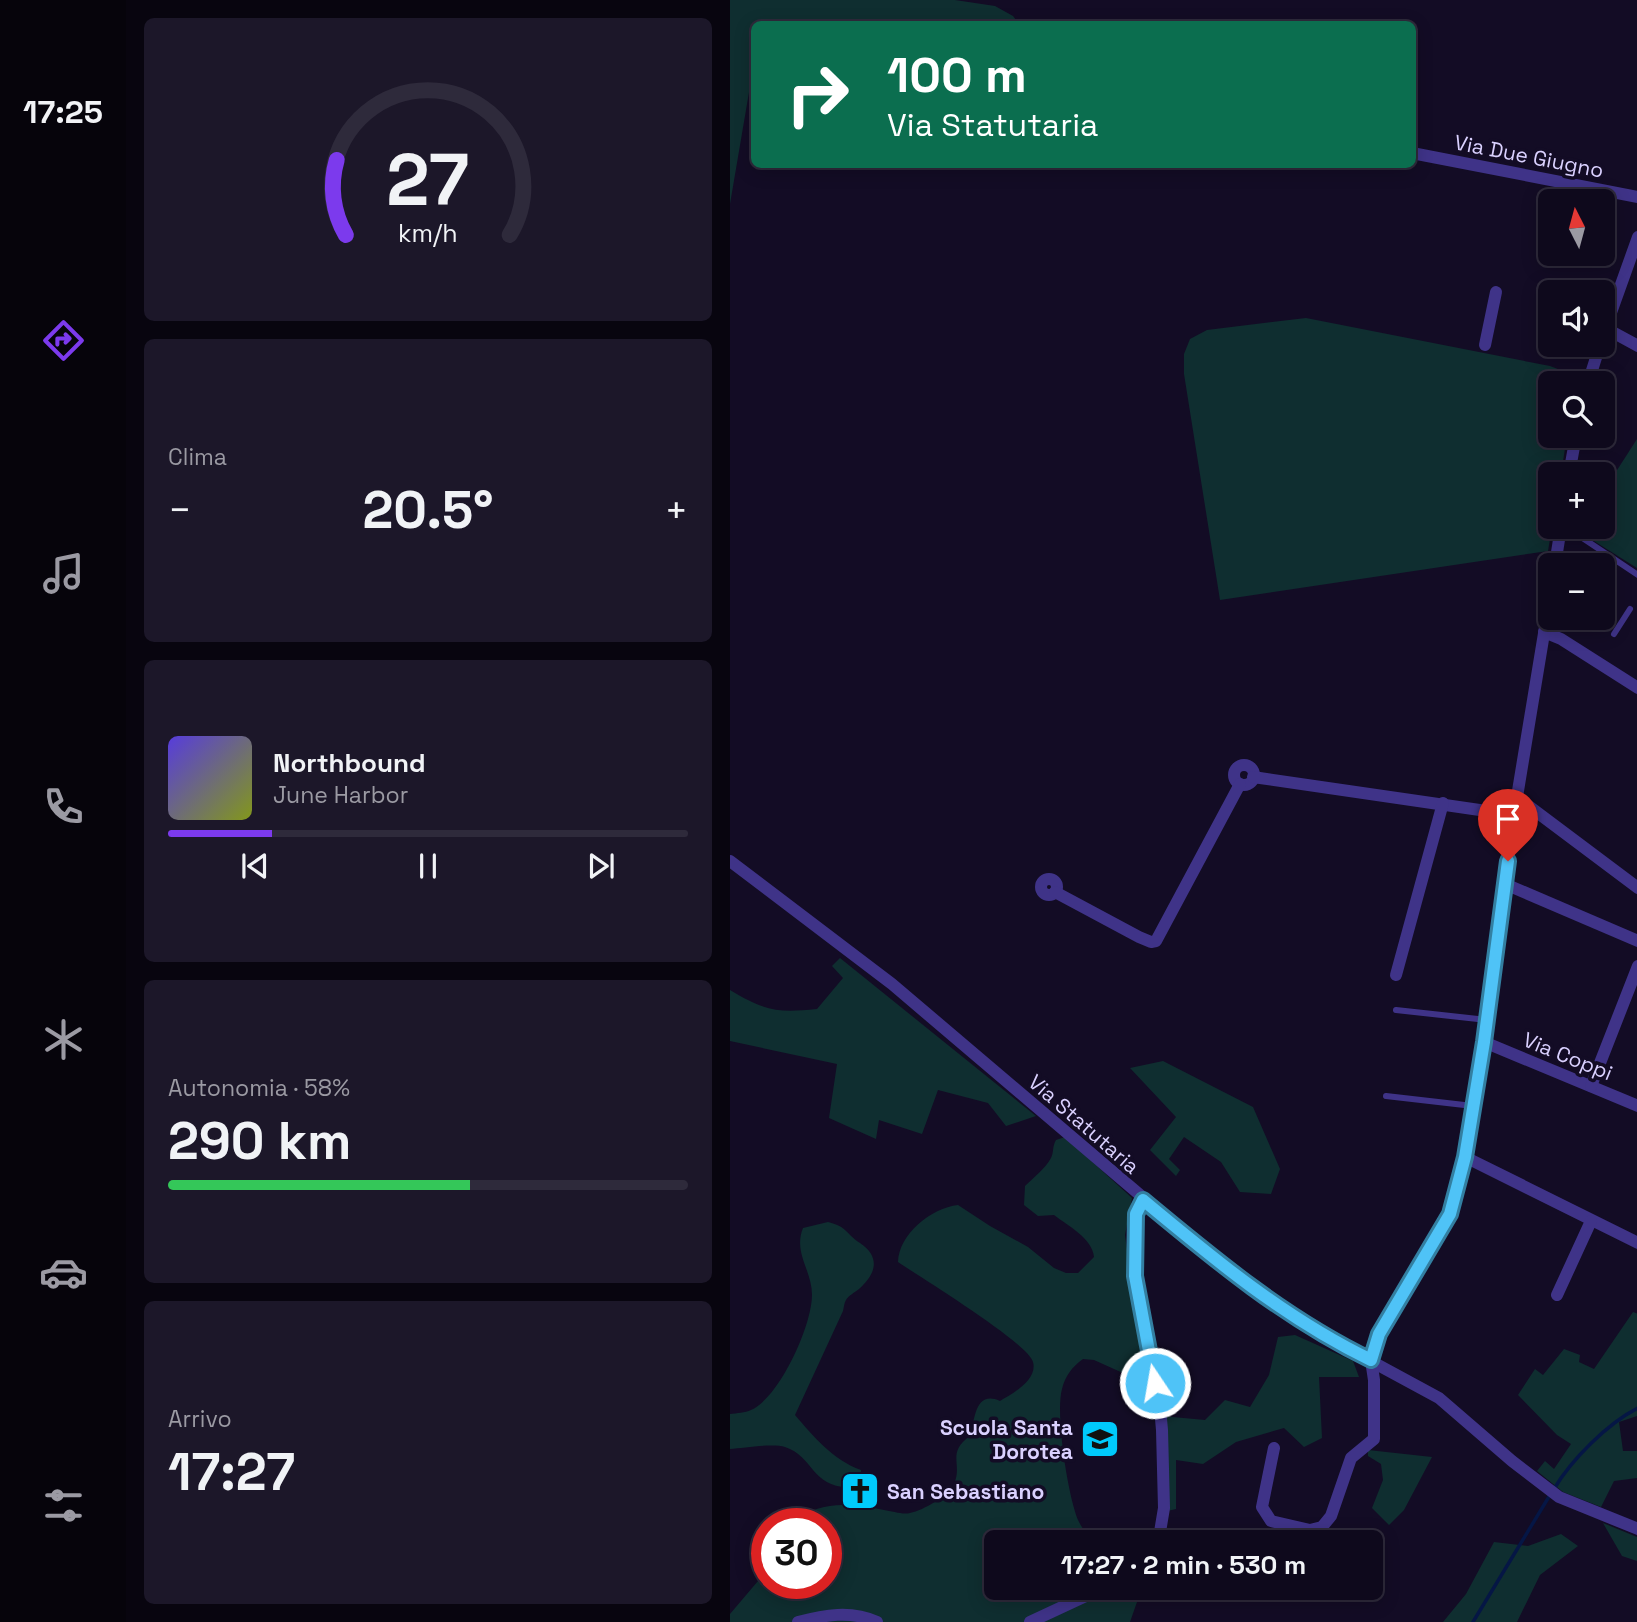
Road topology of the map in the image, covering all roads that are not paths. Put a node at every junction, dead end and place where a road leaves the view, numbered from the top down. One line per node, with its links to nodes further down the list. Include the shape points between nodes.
1 (1416, 154): 2 (street, Via Due Giugno)
2 (1637, 197)
3 (1637, 237): 5 (street)
4 (1496, 292): 7 (street)
5 (1615, 300)
6 (1615, 336): 8 (street)
7 (1485, 345)
8 (1637, 346)
9 (1584, 539): 10 (lane)
10 (1637, 575)
11 (1630, 609): 13 (lane)
12 (1544, 632): 14 (street); 15 (street)
13 (1614, 634)
14 (1637, 688)
15 (1518, 798): 17 (street); 20 (street)
16 (1443, 803): 17 (street); 21 (street, via 1253,777 1248,785 1240,784 1156,942); 24 (street)
17 (1515, 815): 19 (street)
18 (730, 861): 33 (street, Via Statutaria, via 892,984)
19 (1505, 884): 22 (street); 26 (street)
20 (1637, 888)
21 (1055, 892)
22 (1637, 941)
23 (1637, 966): 28 (street)
24 (1396, 975)
25 (1396, 1010): 26 (lane)
26 (1487, 1020): 27 (street)
27 (1484, 1042): 28 (street, Via Coppi); 30 (street)
28 (1591, 1086): 31 (street, Via Coppi)
29 (1386, 1096): 30 (lane)
30 (1473, 1106): 32 (street)
31 (1637, 1106)
32 (1465, 1157): 34 (street); 37 (street, via 1450,1214 1379,1334)
33 (1143, 1200): 37 (street, Via Statutaria, via 1240,1280); 40 (street, via 1136,1214 1135,1276 1159,1397)
34 (1591, 1221): 35 (street); 36 (street)
35 (1637, 1243)
36 (1557, 1295)
37 (1371, 1360): 38 (street, via 1374,1439 1351,1458 1331,1516 1322,1527 1310,1530 1271,1521 1263,1507); 39 (street, Via Statutaria, via 1439,1398 1559,1497)
38 (1274, 1448)
39 (1637, 1529)
40 (1160, 1530)
41 (1078, 1600): 44 (street)
42 (798, 1622): 43 (street, via 844,1614)
43 (877, 1622)
44 (1030, 1622)

